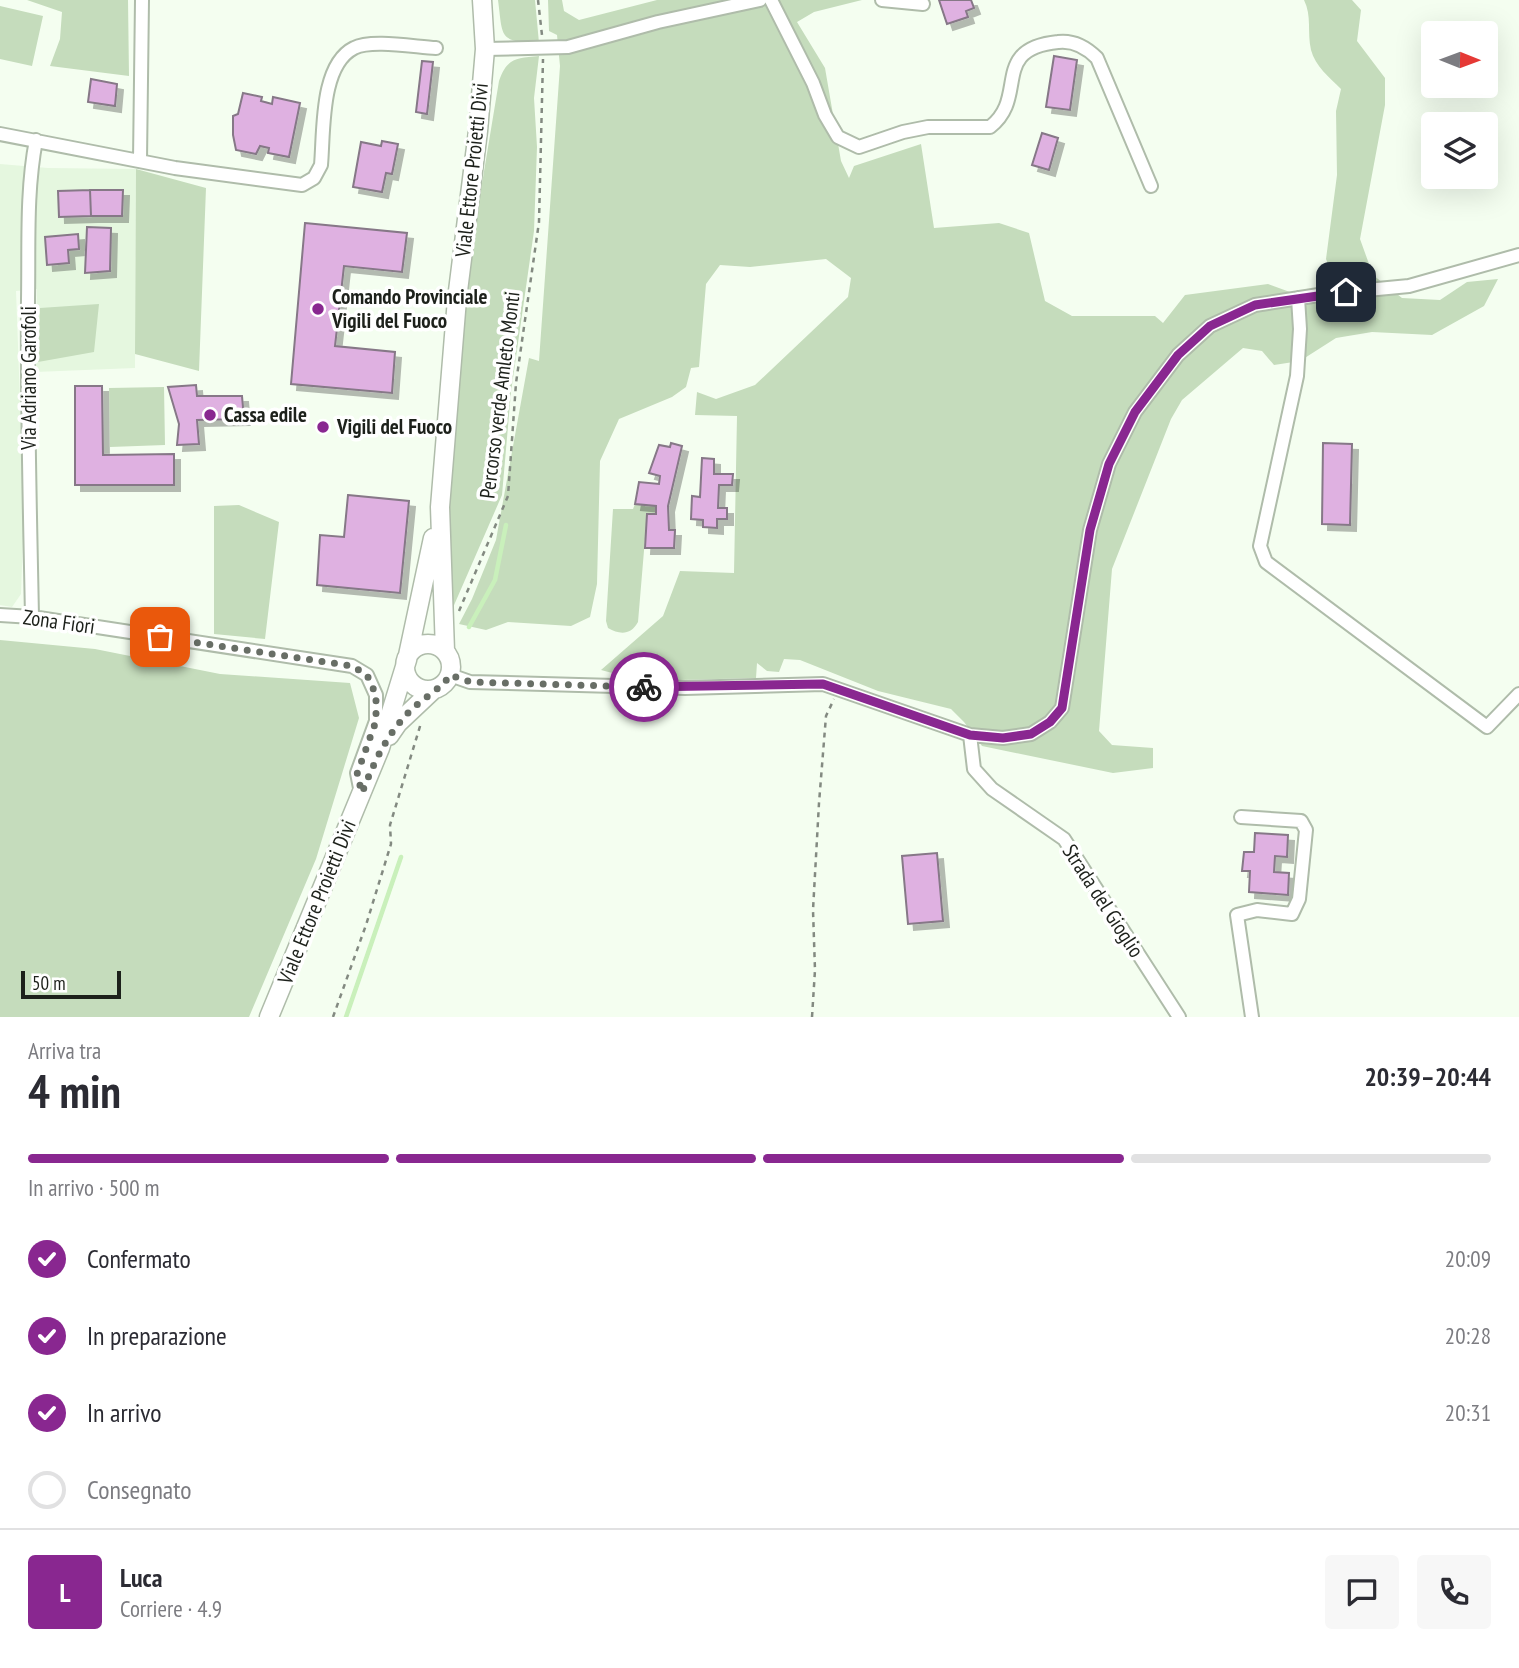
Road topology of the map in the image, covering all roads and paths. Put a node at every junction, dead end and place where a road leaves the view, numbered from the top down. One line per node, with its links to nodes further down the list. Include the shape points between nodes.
1 (142, 0): 13 (street)
2 (482, 0): 9 (main road, Viale Ettore Proietti Divi)
3 (538, 0): 10 (path, Percorso verde Amleto Monti)
4 (760, 0): 10 (street, via 568,47)
5 (771, 0): 14 (street, via 825,116 838,137 859,147 928,127 989,127 1008,100 1016,62 1024,52 1039,44 1066,41 1087,47 1097,58)
6 (881, 0): 7 (street)
7 (923, 4)
8 (436, 48): 13 (street, via 371,44 355,47 339,59 329,82 321,165 314,178 302,185 175,169)
9 (485, 49): 10 (street); 17 (main road, Viale Ettore Proietti Divi)
10 (543, 49): 18 (path, Percorso verde Amleto Monti, via 539,222 516,383 508,496)
11 (0, 134): 12 (street)
12 (36, 140): 13 (street); 20 (street, Via Adriano Garofoli, via 29,236)
13 (140, 160)
14 (1151, 186)
15 (1519, 255): 16 (street, via 1409,286)
16 (1298, 298): 26 (street, via 1297,376 1260,546 1266,562 1487,727); 28 (street, via 1255,305 1210,326 1178,355 1142,402 1109,464 1090,530 1062,708 1031,734 1003,738)
17 (440, 507): 21 (main road, Viale Ettore Proietti Divi); 22 (main road, Viale Ettore Proietti Divi)
18 (458, 612)
19 (0, 615): 20 (street, Zona Fiori)
20 (32, 617): 30 (street, Zona Fiori, via 352,666 367,675 376,695 376,721 357,774)
21 (444, 651): 22 (main road, via 424,645); 23 (main road, Viale Ettore Proietti Divi, via 451,662)
22 (407, 660): 24 (main road, via 409,680 419,688); 29 (main road, Viale Ettore Proietti Divi)
23 (450, 675): 24 (main road, Viale Ettore Proietti Divi); 25 (street, via 471,682 685,688 823,684)
24 (433, 690): 29 (main road, Viale Ettore Proietti Divi, via 398,723)
25 (839, 690): 28 (street); 34 (path, via 826,716 813,911)
26 (1519, 694)
27 (422, 722): 33 (path, via 390,825 391,844)
28 (970, 735): 35 (street, Strada del Gioglio, via 974,769 992,789 1064,839)
29 (380, 748): 30 (main road, Viale Ettore Proietti Divi)
30 (362, 793): 32 (main road, Viale Ettore Proietti Divi)
31 (1241, 817): 36 (street, via 1301,821 1306,830 1299,899 1292,914 1257,910 1237,915)
32 (269, 1017)
33 (333, 1017)
34 (812, 1017)
35 (1179, 1017)
36 (1252, 1017)

